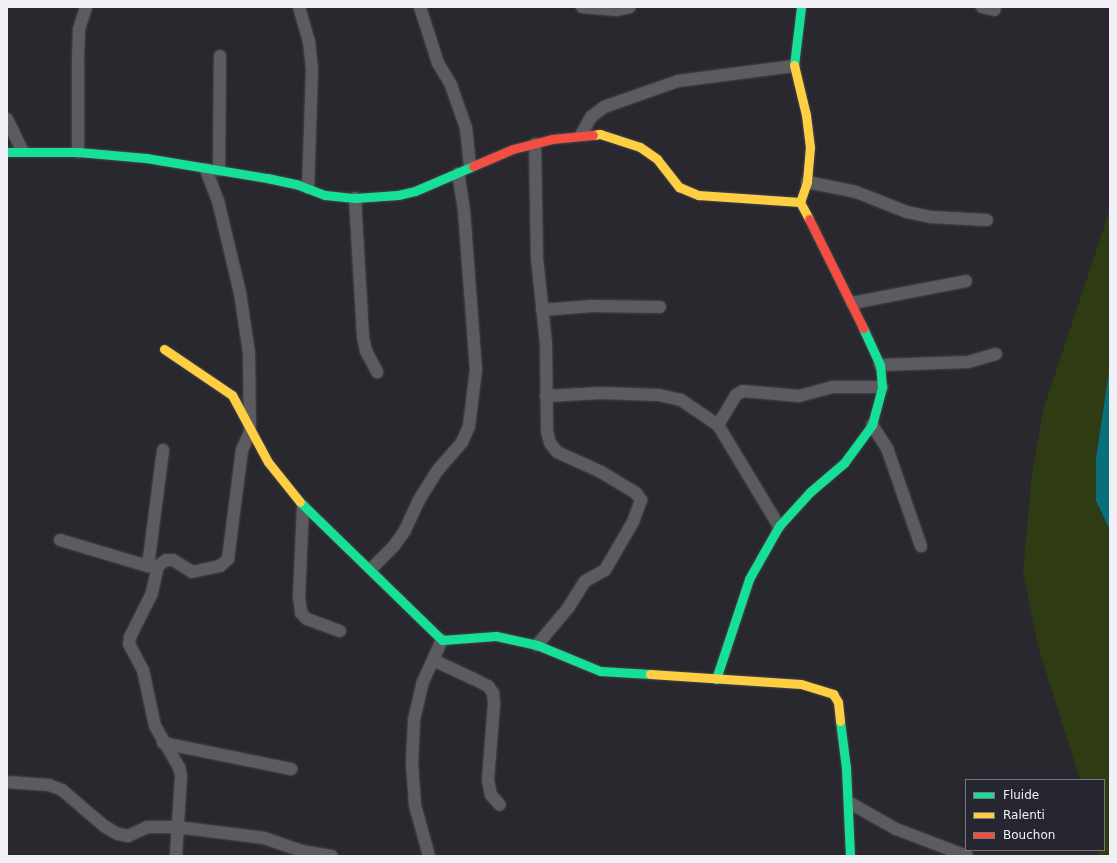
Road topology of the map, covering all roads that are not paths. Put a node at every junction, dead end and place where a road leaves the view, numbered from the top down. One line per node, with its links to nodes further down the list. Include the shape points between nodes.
1 (86, 7): 16 (street, via 79,29)
2 (298, 7): 22 (street, via 309,41 312,69)
3 (420, 7): 17 (street, via 438,63 451,85 466,128)
4 (582, 7): 5 (street, via 617,10)
5 (630, 7)
6 (801, 7): 10 (street)
7 (982, 7): 8 (street)
8 (995, 10)
9 (220, 56): 19 (street)
10 (794, 66): 12 (street, via 678,81 604,107 591,117); 21 (street, via 805,108 810,147)
11 (7, 119): 14 (street)
12 (581, 135): 13 (street); 24 (street, via 600,134 640,147 657,159 679,187 698,195)
13 (535, 144): 17 (street, via 513,149); 29 (street, via 537,258)
14 (22, 150): 15 (street); 16 (street)
15 (7, 152)
16 (78, 152): 18 (street, via 146,158)
17 (470, 167): 20 (street)
18 (206, 169): 19 (street); 38 (street, via 218,201 245,320 249,353)
19 (219, 170): 22 (street)
20 (458, 173): 23 (street, via 404,194); 45 (street, via 464,210 476,370 469,426 462,442 437,471 405,530 394,546)
21 (807, 182): 24 (street); 25 (street, via 856,192 907,212 931,217)
22 (308, 188): 23 (street, via 325,195)
23 (355, 198): 33 (street, via 363,337 366,350)
24 (800, 202): 27 (street)
25 (987, 220)
26 (966, 281): 27 (street)
27 (852, 303): 32 (street)
28 (660, 307): 29 (street, via 592,306)
29 (542, 310): 35 (street)
30 (164, 349): 38 (street, via 232,395)
31 (996, 354): 32 (street, via 968,362)
32 (880, 365): 34 (street)
33 (377, 372)
34 (882, 387): 36 (street, via 832,387 799,396 743,391 736,395); 37 (street)
35 (546, 396): 36 (street, via 601,393 659,395 681,400); 48 (street, via 547,431 550,443 557,452 601,472 636,492 640,496 641,504 605,570 585,581 569,607)
36 (718, 425): 41 (street)
37 (872, 425): 41 (street, via 844,463 810,492); 43 (street, via 887,448)
38 (250, 432): 40 (street, via 268,462); 44 (street, via 242,450 228,559 220,566 206,571 192,572 173,560 166,560)
39 (163, 450): 44 (street)
40 (303, 506): 45 (street); 46 (street, via 299,596 301,613 307,619)
41 (779, 526): 50 (street, via 749,579)
42 (60, 540): 44 (street)
43 (921, 546)
44 (153, 566): 51 (street, via 152,593 130,636 129,644 143,670 155,726)
45 (371, 569): 47 (street)
46 (340, 631)
47 (442, 640): 48 (street, via 496,636); 49 (street)
48 (537, 645): 50 (street, via 600,671)
49 (433, 660): 55 (street, via 474,678 488,686 493,693 488,780 491,795); 59 (street, via 422,684 414,720 412,763 415,805)
50 (716, 679): 54 (street, via 801,684 832,694 838,702)
51 (164, 742): 52 (street); 56 (street, via 181,776)
52 (291, 769)
53 (7, 782): 56 (street, via 48,785 62,790 104,826 118,834 128,836 147,828)
54 (850, 803): 60 (street); 61 (street, via 896,829)
55 (500, 805)
56 (177, 826): 57 (street); 58 (street, via 264,838 301,851)
57 (176, 856)
58 (332, 856)
59 (429, 856)
60 (850, 856)
61 (967, 856)

